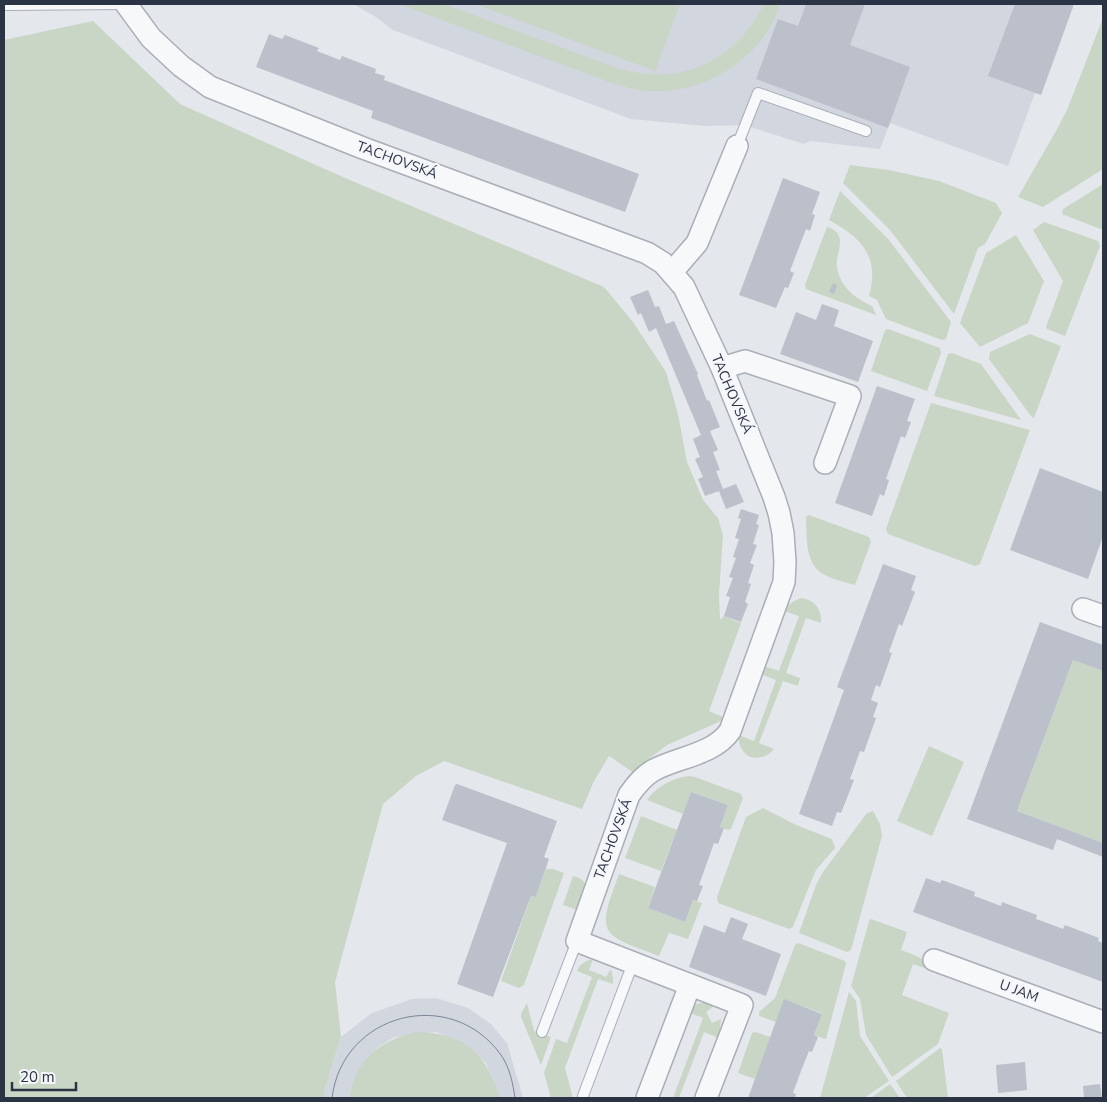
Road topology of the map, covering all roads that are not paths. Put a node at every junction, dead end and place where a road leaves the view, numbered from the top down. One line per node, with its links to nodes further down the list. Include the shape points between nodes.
1 (126, 4): 2 (lane); 5 (street, TACHOVSKÁ, via 151,38 210,87 363,148 647,253)
2 (4, 5)
3 (866, 131): 4 (lane, via 758,93)
4 (737, 146): 5 (street, via 697,243)
5 (672, 272): 6 (street, TACHOVSKÁ, via 693,303)
6 (722, 368): 7 (street, via 745,361 850,396); 10 (street, TACHOVSKÁ, via 779,514 784,543 784,582 725,738 656,770 639,782 629,795)
7 (825, 463)
8 (1083, 609): 9 (street)
9 (1103, 616)
10 (577, 941): 12 (street); 15 (lane)
11 (934, 960): 14 (street, U JAM)
12 (633, 963): 13 (street); 16 (lane)
13 (690, 985): 17 (street); 18 (street, via 742,1004)
14 (1103, 1022)
15 (542, 1032)
16 (583, 1096)
17 (647, 1098)
18 (706, 1098)

